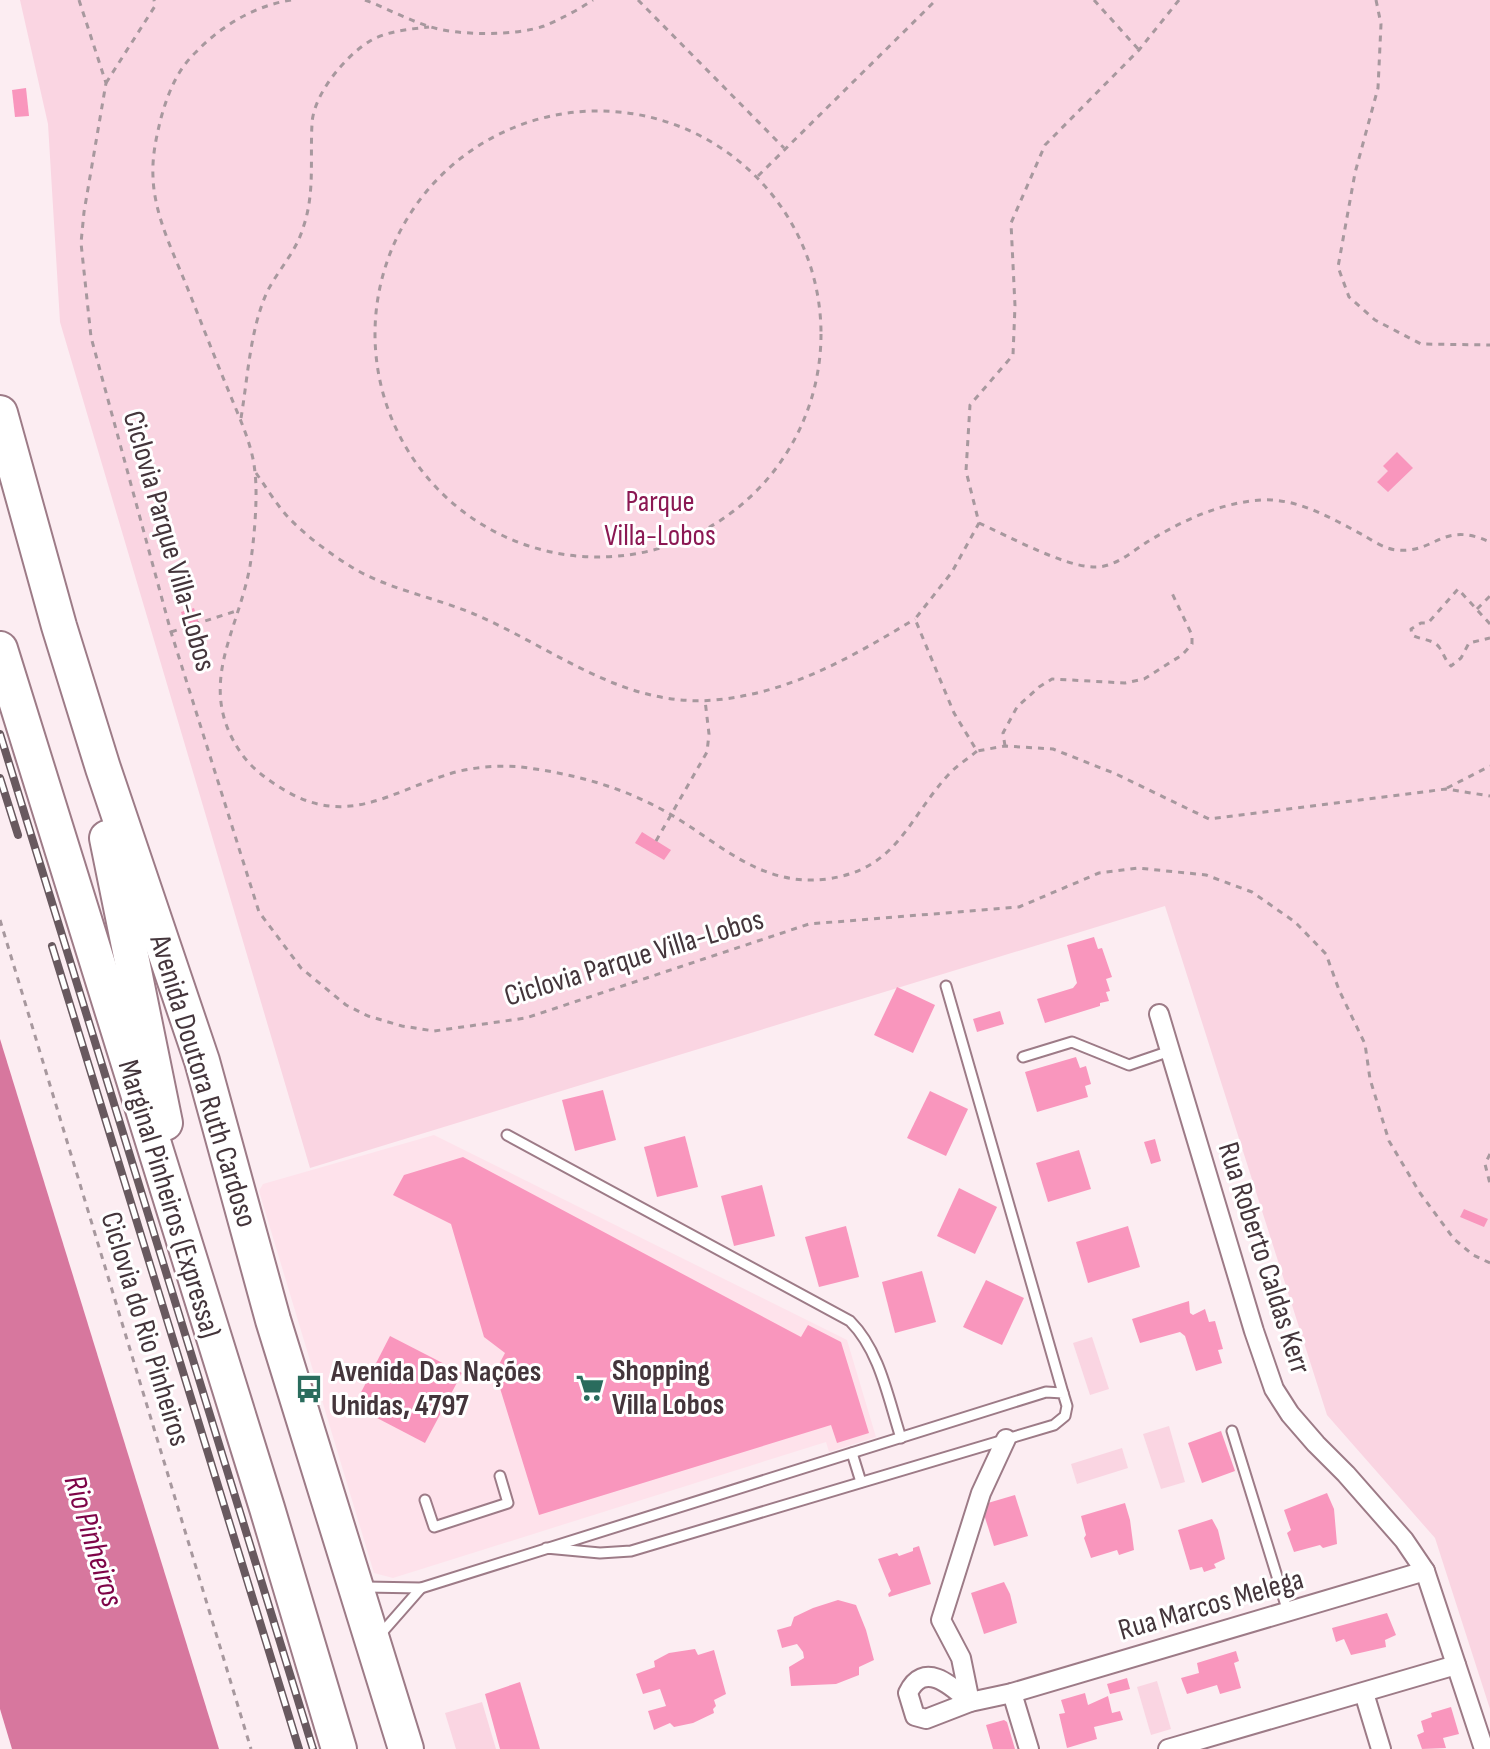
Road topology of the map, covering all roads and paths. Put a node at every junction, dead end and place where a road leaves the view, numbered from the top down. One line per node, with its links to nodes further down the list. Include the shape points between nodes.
1 (79, 0): 13 (path, Ciclovia Parque Villa-Lobos)
2 (154, 0): 13 (path)
3 (291, 0): 18 (path, via 251,12 213,34 187,61 172,83 154,144 153,180 166,236)
4 (365, 0): 11 (path)
5 (593, 0): 11 (path, via 541,27 500,32)
6 (638, 0): 14 (path)
7 (936, 0): 14 (path)
8 (1094, 0): 12 (path)
9 (1179, 0): 12 (path)
10 (1376, 0): 16 (path, via 1381,24 1378,88 1338,267 1349,297 1375,320 1409,338 1421,344)
11 (429, 27): 18 (path, via 371,40 345,61 326,87 312,120 313,172 304,225 256,324)
12 (1139, 50): 20 (path, via 1045,145 1011,223 1013,355 970,405 966,471)
13 (106, 83): 28 (path, Ciclovia Parque Villa-Lobos, via 84,212 83,276 91,337)
14 (785, 149): 15 (path)
15 (758, 176): 15 (path, via 802,239 822,313 817,388 786,458 735,514 667,548 591,558 517,542 452,503 405,447 378,366 375,308 394,239 434,179 491,135 560,112 631,112 700,134)
16 (1490, 345)
17 (0, 413): 35 (highway, Avenida Doutora Ruth Cardoso)
18 (241, 422): 19 (path)
19 (255, 472): 25 (path, via 250,567); 31 (path, via 288,517 352,568 506,628 615,686 670,699)
20 (979, 523): 21 (path, via 1076,565 1095,568 1116,563 1198,515 1262,500 1291,501 1397,550 1450,534 1471,533); 26 (path, via 952,572)
21 (1490, 542)
22 (1170, 589): 32 (path, via 1192,635 1192,644 1182,655 1144,679 1125,683 1052,679 1017,707 1003,733)
23 (1490, 596): 24 (path)
24 (1477, 609): 27 (path); 29 (path, via 1458,589 1428,623 1411,629 1412,635 1440,648 1451,666 1469,643)
25 (237, 611): 28 (path); 38 (path, via 220,669 229,733 265,778 311,804 370,805 451,773 516,767 608,785)
26 (915, 619): 31 (path, via 842,662 771,689); 33 (path, via 954,713)
27 (1490, 624)
28 (171, 632): 48 (path, Ciclovia Parque Villa-Lobos, via 259,912 301,968 368,1016 434,1031 526,1018 809,924 1019,907 1099,873 1138,868 1206,875 1252,892 1295,922 1326,954 1365,1044 1389,1141 1454,1239)
29 (1490, 638)
30 (0, 649): 49 (highway, Marginal Pinheiros (Expressa))
31 (705, 700): 38 (path, via 707,752)
32 (1005, 746): 33 (path); 36 (path, via 1053,749 1209,819)
33 (977, 751): 38 (path, via 951,773 892,851 828,879 795,879 757,869)
34 (1490, 766): 36 (path)
35 (103, 768): 49 (highway, via 99,806); 60 (highway, Avenida Doutora Ruth Cardoso, via 202,1061 273,1320)
36 (1446, 789): 37 (path)
37 (1490, 796)
38 (671, 815): 39 (path)
39 (656, 841)
40 (0, 920): 68 (path, Ciclovia do Rio Pinheiros)
41 (946, 986): 50 (lane)
42 (1159, 1014): 43 (street, Rua Roberto Caldas Kerr)
43 (1170, 1051): 44 (lane, via 1129,1065 1072,1042); 59 (street, Rua Roberto Caldas Kerr, via 1274,1389)
44 (1023, 1057)
45 (507, 1135): 52 (lane, via 850,1321 872,1350)
46 (1490, 1154): 47 (path, via 1485,1164)
47 (1490, 1184)
48 (1490, 1263)
49 (190, 1265): 69 (highway, Marginal Pinheiros (Expressa))
50 (1063, 1393): 52 (lane, via 1046,1392); 53 (lane, via 1067,1406 1062,1421)
51 (1232, 1431): 62 (lane)
52 (901, 1438): 54 (lane)
53 (1006, 1439): 56 (lane); 65 (street, Rua Marcos Melega, via 981,1493 941,1620 961,1658 970,1702)
54 (852, 1453): 56 (lane); 58 (lane)
55 (500, 1476): 57 (lane, via 508,1503 434,1527)
56 (861, 1482): 58 (lane, via 631,1551)
57 (425, 1500)
58 (546, 1548): 61 (lane)
59 (1425, 1571): 62 (street, Rua Marcos Melega); 64 (street, Rua Roberto Caldas Kerr)
60 (355, 1587): 61 (lane); 63 (highway, Avenida Doutora Ruth Cardoso)
61 (421, 1588): 63 (lane)
62 (1288, 1612): 65 (street, Rua Marcos Melega)
63 (373, 1643): 70 (highway, Avenida Doutora Ruth Cardoso)
64 (1456, 1665): 66 (street); 74 (street, Rua Roberto Caldas Kerr)
65 (1012, 1693): 71 (street)
66 (1364, 1693): 67 (street); 73 (street)
67 (1205, 1743): 72 (street)
68 (251, 1749)
69 (339, 1749)
70 (406, 1749)
71 (1029, 1749)
72 (1168, 1749)
73 (1381, 1749)
74 (1484, 1749)

